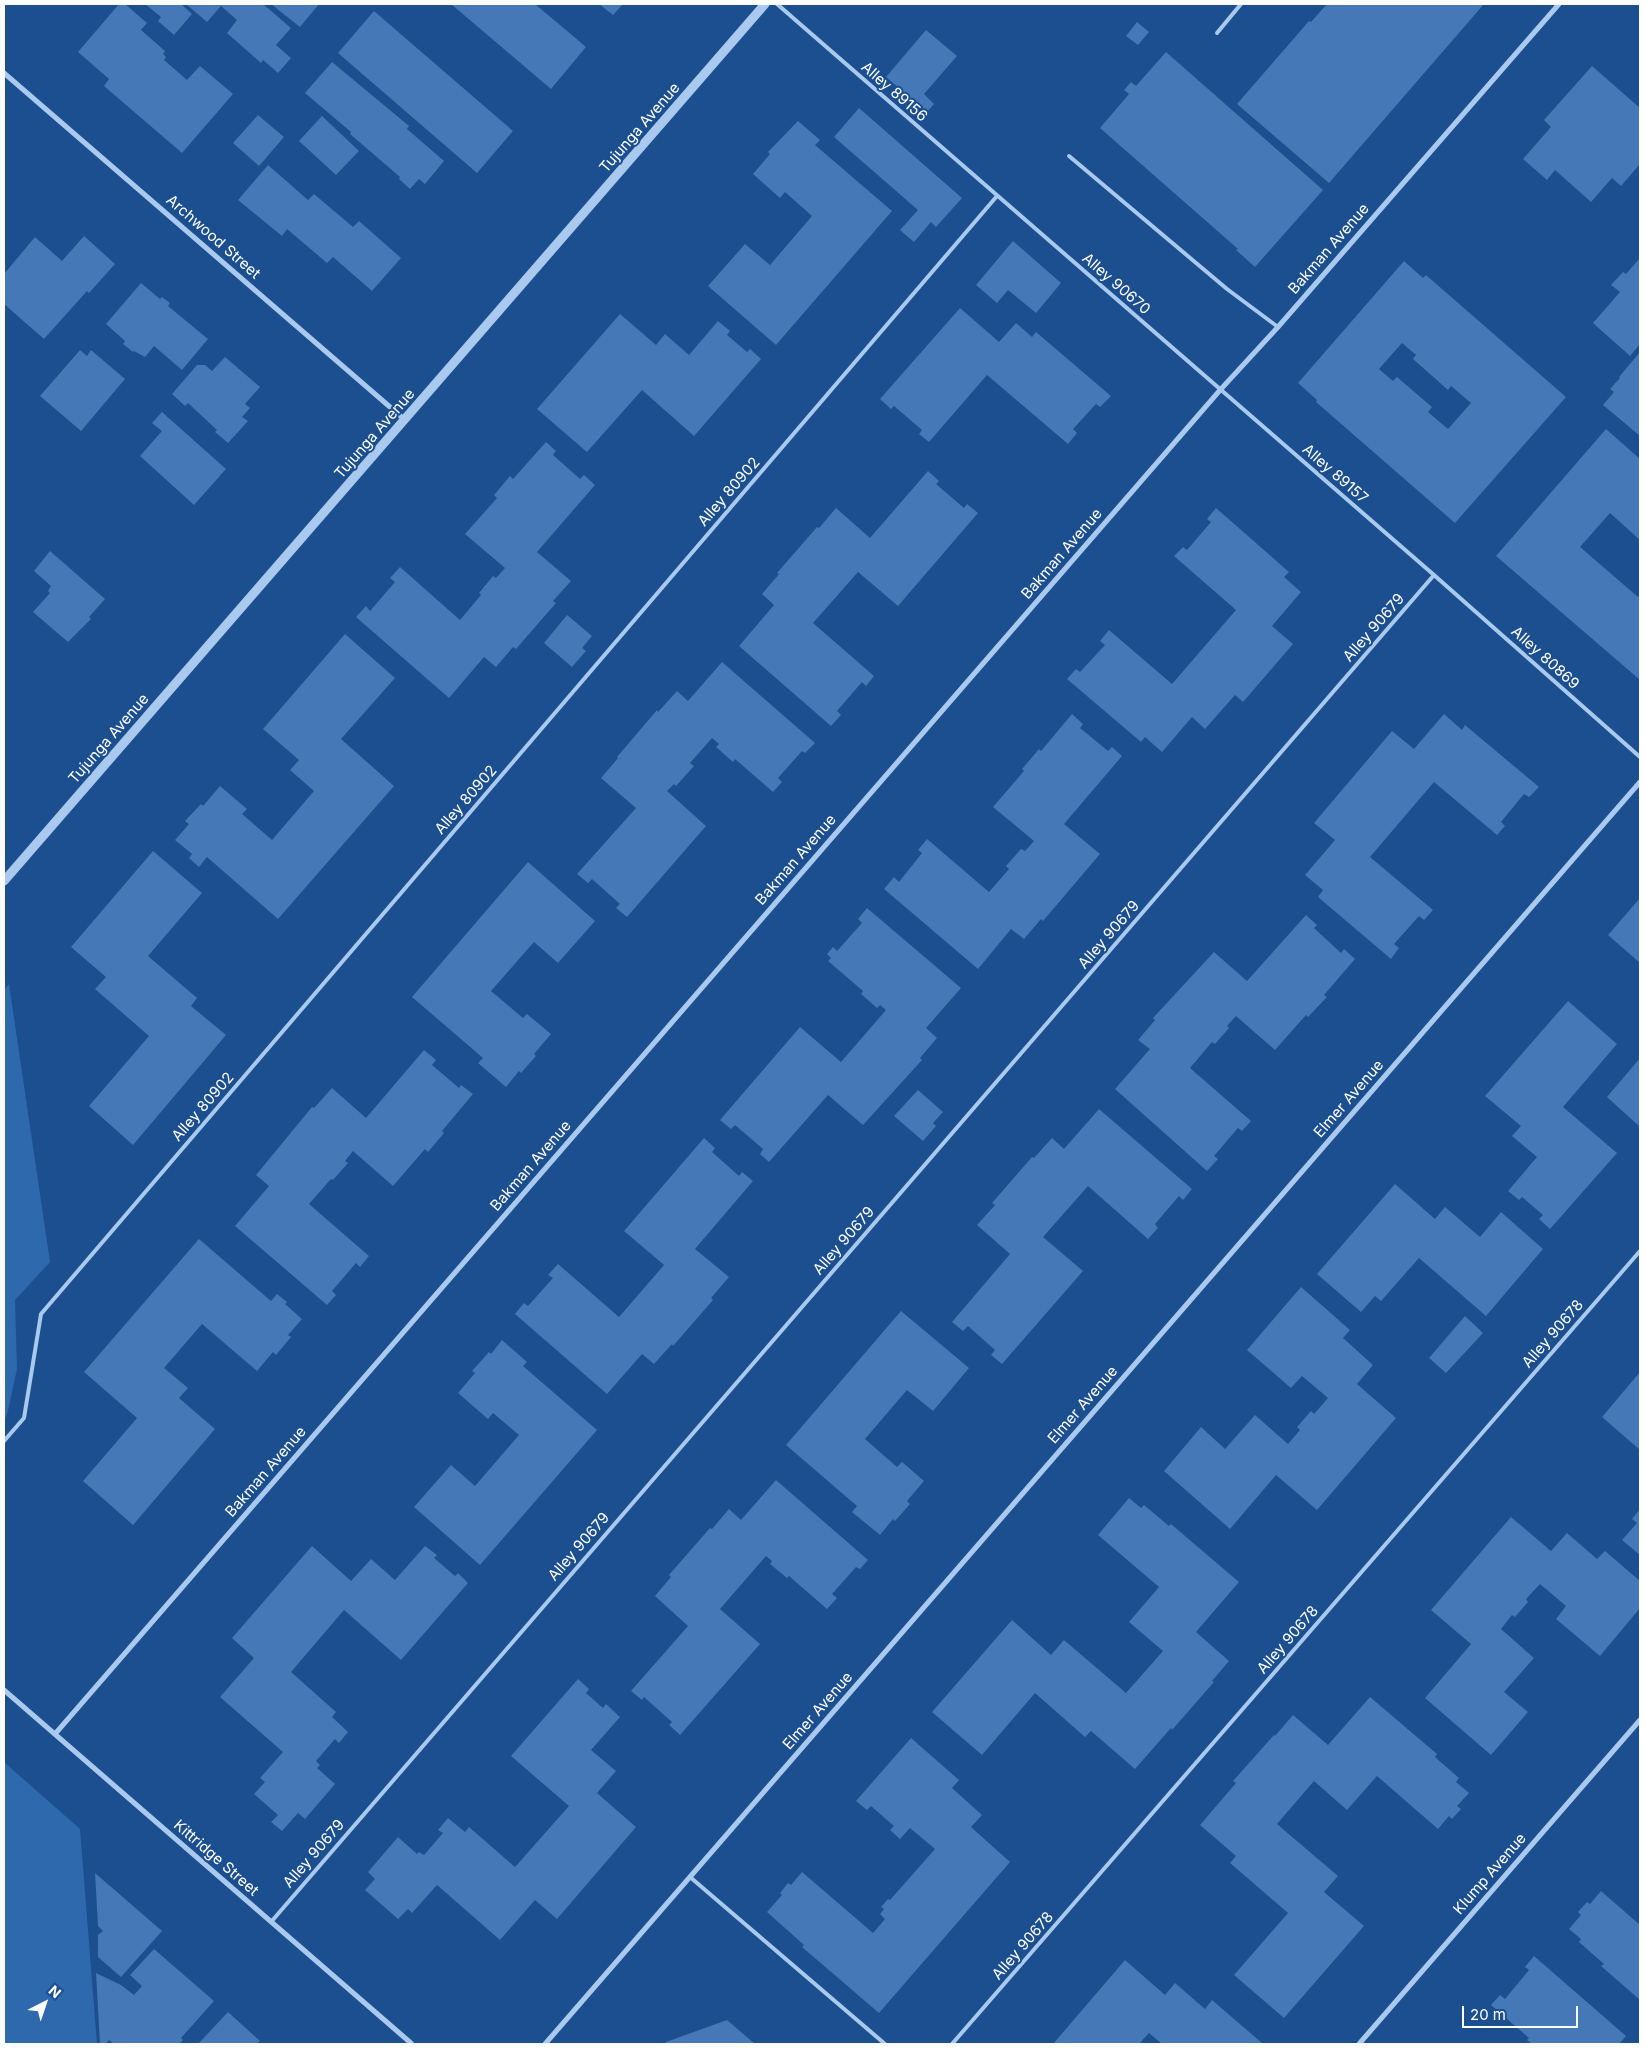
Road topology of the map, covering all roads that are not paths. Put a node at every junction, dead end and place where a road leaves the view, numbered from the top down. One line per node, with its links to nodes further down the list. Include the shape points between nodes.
1 (765, 4): 11 (street, Tujunga Avenue)
2 (777, 4): 8 (lane, Alley 89156)
3 (1241, 4): 5 (lane)
4 (1559, 4): 9 (street, Bakman Avenue)
5 (1217, 33)
6 (4, 74): 11 (street, Archwood Street)
7 (1069, 156): 9 (lane, via 1227,289)
8 (996, 196): 10 (lane, Alley 90670); 17 (lane, Alley 80902, via 41,1314 24,1418)
9 (1278, 327): 10 (street, Bakman Avenue)
10 (1221, 390): 12 (lane, Alley 89157); 20 (street, Bakman Avenue)
11 (405, 420): 15 (street, Tujunga Avenue)
12 (1434, 575): 13 (lane, Alley 80869); 22 (lane, Alley 90679)
13 (1640, 757)
14 (1640, 782): 21 (street, Elmer Avenue)
15 (4, 881)
16 (1640, 1251): 26 (lane, Alley 90678)
17 (4, 1441)
18 (4, 1690): 20 (street, Kittridge Street)
19 (1640, 1720): 27 (street, Klump Avenue)
20 (55, 1734): 22 (street, Kittridge Street)
21 (690, 1877): 24 (street, Elmer Avenue); 25 (lane)
22 (271, 1922): 23 (street, Kittridge Street)
23 (412, 2044)
24 (545, 2044)
25 (885, 2044)
26 (952, 2044)
27 (1359, 2044)

